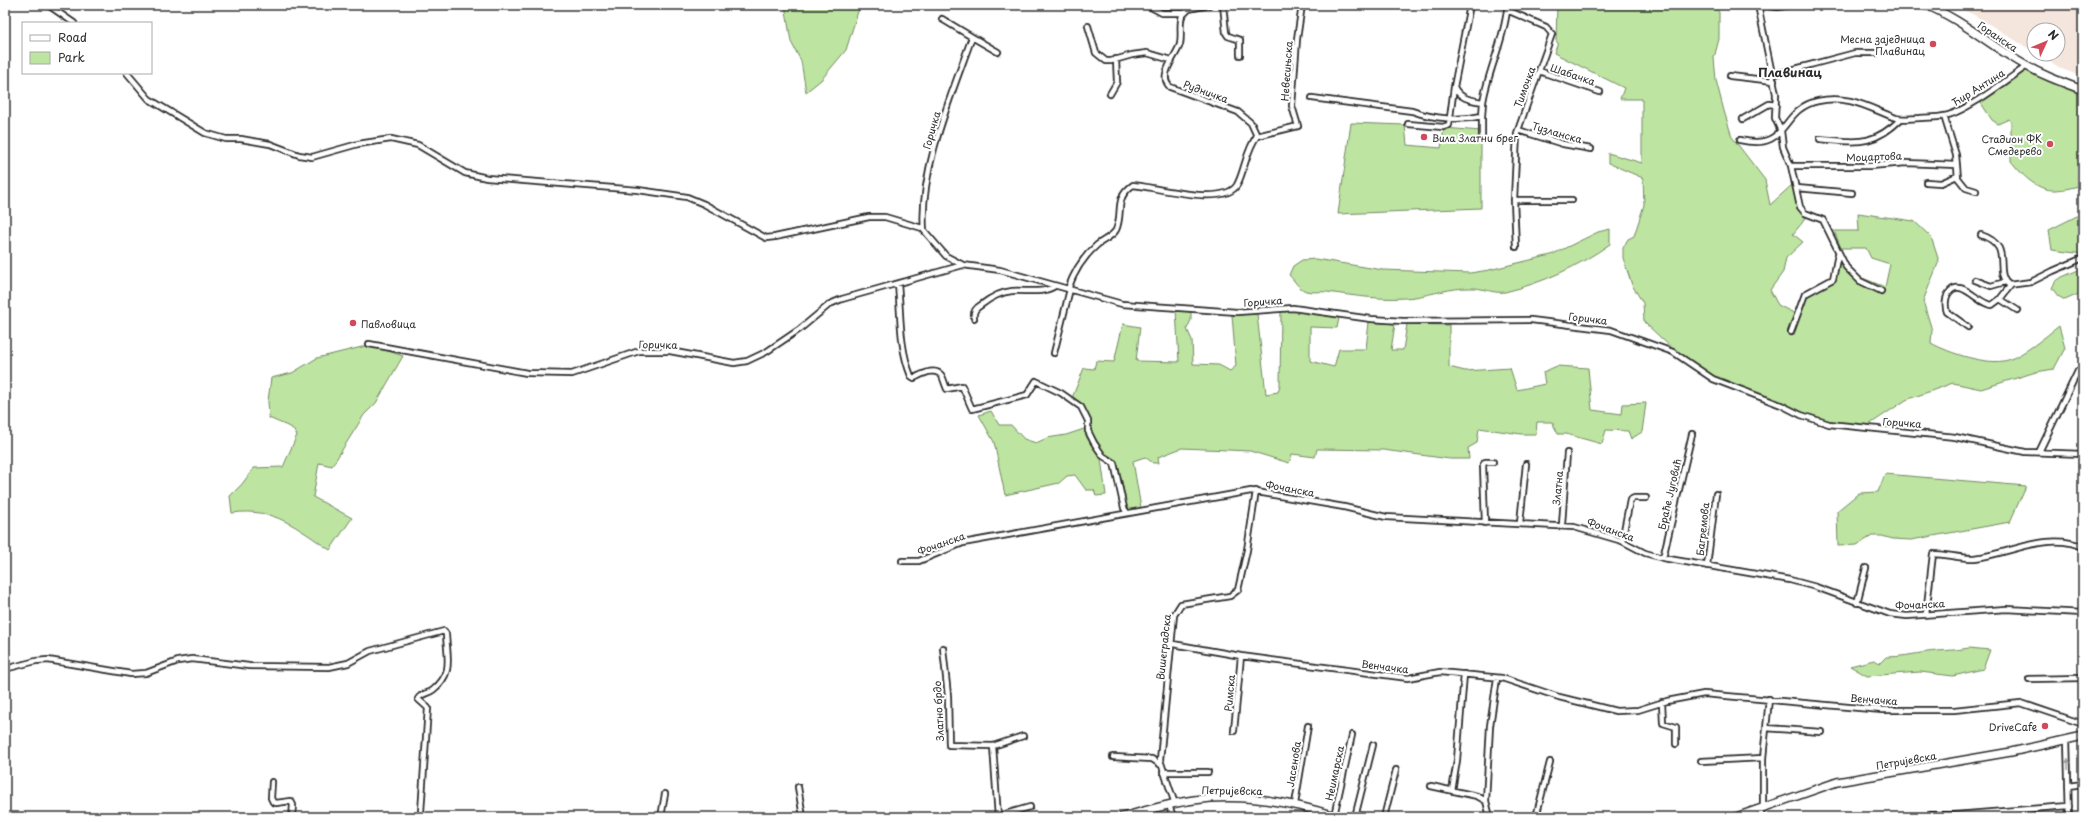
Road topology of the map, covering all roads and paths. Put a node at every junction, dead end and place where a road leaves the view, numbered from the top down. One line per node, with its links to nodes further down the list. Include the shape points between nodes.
1 (48, 5): 13 (street)
2 (1147, 5): 11 (street, via 1162,13)
3 (1208, 5): 11 (street)
4 (1223, 5): 18 (street, via 1226,33 1240,40)
5 (1302, 5): 42 (street, Невесињска, via 1292,106 1298,126)
6 (1470, 5): 27 (street)
7 (1758, 5): 8 (street); 24 (street)
8 (1789, 5)
9 (1926, 5): 21 (main road, Горанска, via 1952,16)
10 (1507, 7): 22 (street, Тимочка, via 1550,31 1552,37); 32 (street, Тимочка, via 1505,24 1487,78)
11 (1184, 13): 20 (street, Рудничка, via 1181,20 1180,46)
12 (942, 19): 15 (street)
13 (73, 22)
14 (1088, 26): 19 (street, via 1096,53 1106,61)
15 (972, 37): 16 (street); 56 (street, Горичка, via 942,121 924,200)
16 (998, 52)
17 (1876, 53): 24 (street, via 1855,53)
18 (1240, 55)
19 (1116, 59): 20 (street, via 1147,54); 30 (street, via 1117,82)
20 (1171, 60): 42 (street, Рудничка, via 1166,79 1169,86 1238,112 1251,123)
21 (2027, 66): 28 (main road, Горанска); 35 (street, Ћир Антина, via 1962,109)
22 (1539, 72): 29 (street, Шабачка); 40 (street, Тимочка)
23 (128, 74): 56 (street, Горичка, via 149,99 205,133 270,144 299,155 312,157 358,144 391,139 418,145 466,173 487,178 638,190 687,197 766,238 876,217 899,220)
24 (1772, 75): 26 (street)
25 (1730, 76): 26 (street)
26 (1774, 81): 33 (street)
27 (1454, 88): 32 (street, via 1466,99); 36 (street)
28 (2083, 90)
29 (1600, 92)
30 (1110, 94)
31 (1312, 98): 36 (street)
32 (1483, 102): 34 (street, Тимочка)
33 (1776, 105): 37 (street, via 1769,104); 41 (street, via 1775,121)
34 (1482, 116): 36 (street); 43 (street, Тимочка)
35 (1944, 116): 38 (street, Ћир Антина); 47 (street)
36 (1450, 118): 39 (street, via 1447,126)
37 (1743, 119)
38 (1901, 119): 41 (street, Ћир Антина, via 1851,100 1828,99 1812,102 1800,109); 44 (street, via 1884,133 1865,142)
39 (1408, 124)
40 (1518, 130): 46 (street, Тузланска); 54 (street, Тимочка)
41 (1781, 131): 45 (street, Ћир Антина, via 1777,136 1759,143); 48 (street, via 1784,150)
42 (1257, 136): 67 (street, via 1237,184 1227,193 1210,196 1133,185 1126,190 1120,201 1115,232 1097,245 1078,266)
43 (1482, 137)
44 (1820, 139)
45 (1740, 140)
46 (1591, 150)
47 (1957, 165): 48 (street, Моцартова, via 1906,163 1870,166); 49 (street)
48 (1791, 166): 51 (street)
49 (1958, 176): 50 (street, via 1941,183); 52 (street, via 1966,188)
50 (1926, 182)
51 (1797, 188): 53 (street); 59 (street, via 1800,206 1806,213 1822,220)
52 (1976, 191)
53 (1852, 193)
54 (1514, 200): 55 (street); 58 (street, Тимочка)
55 (1572, 200)
56 (924, 230): 61 (street, Горичка, via 946,256)
57 (1981, 235): 63 (street, via 1992,241 2001,251)
58 (1516, 247)
59 (1838, 254): 68 (street, via 1854,276); 73 (street, via 1833,279 1805,294)
60 (2083, 258): 65 (street, via 2031,282)
61 (963, 265): 64 (street, Горичка); 66 (street, Горичка, via 1000,270)
62 (1975, 280): 63 (street, via 1991,286)
63 (2005, 282): 65 (street)
64 (898, 284): 74 (street, Горичка, via 830,304 800,329 754,358 734,364 670,351 639,351 572,374 527,373); 86 (street, via 903,333 902,351 911,376 914,378 935,372 941,375 947,389 962,386 972,410 1027,394 1036,381 1061,393 1081,407 1094,443 1103,456 1114,464)
65 (2011, 285): 69 (street)
66 (1055, 286): 67 (street, Горичка); 71 (street, Горичка, via 1042,291 999,293 977,308)
67 (1069, 289): 75 (street); 78 (street, Горичка, via 1122,304 1237,312 1293,308 1403,322 1531,320 1614,330 1673,352 1713,379 1829,424 1938,434 2014,450)
68 (1881, 291)
69 (2000, 299): 70 (street); 72 (street, via 1988,305 1964,288 1950,291 1946,301 1947,312)
70 (2017, 310)
71 (974, 318)
72 (1968, 326)
73 (1791, 332)
74 (369, 344)
75 (1054, 353)
76 (2078, 371): 78 (street)
77 (1692, 434): 92 (street, Браће Југовић)
78 (2039, 452): 80 (street, Горичка)
79 (1567, 453): 89 (street, Златна)
80 (2083, 454)
81 (1493, 462): 87 (street, via 1485,462 1483,465)
82 (1526, 464): 88 (street)
83 (1256, 491): 86 (street, Фочанска); 87 (street, Фочанска, via 1386,517); 99 (street, Вишеградска, via 1238,590 1230,596 1179,606 1173,620)
84 (1716, 494): 94 (street, Багремова)
85 (1646, 498): 90 (street, via 1630,500)
86 (1127, 513): 93 (street, Фочанска, via 963,543 919,561)
87 (1485, 523): 88 (street, Фочанска)
88 (1520, 523): 89 (street, Фочанска)
89 (1562, 525): 90 (street, Фочанска)
90 (1622, 541): 92 (street, Фочанска, via 1645,553)
91 (2083, 548): 98 (street, via 2050,542 1976,558 1933,554)
92 (1663, 558): 94 (street, Фочанска)
93 (902, 561)
94 (1707, 566): 96 (street, Фочанска, via 1790,580)
95 (1866, 568): 96 (street)
96 (1857, 603): 98 (street, Фочанска, via 1890,614)
97 (2083, 613): 98 (street, Фочанска, via 2006,609)
98 (1926, 614)
99 (1173, 644): 101 (street, Венчачка); 125 (street, Вишеградска)
100 (943, 648): 120 (street, Златно брдо, via 948,696 949,745)
101 (1241, 656): 103 (street, Венчачка, via 1408,678 1440,672); 112 (street, Римска)
102 (5, 669): 143 (street, via 48,660 136,674 178,661 198,659 249,666 329,668 348,663 370,651 444,632 448,668 446,676 432,691 418,699 428,708 421,812)
103 (1464, 674): 104 (street, Венчачка); 134 (street)
104 (1497, 678): 108 (street, Венчачка, via 1610,710 1638,710); 136 (street, via 1490,726)
105 (2083, 678): 106 (street)
106 (2029, 679)
107 (1769, 700): 108 (street, Венчачка, via 1704,694); 109 (street, Венчачка, via 1882,710 1954,710 2021,704); 111 (street)
108 (1662, 702): 118 (street, via 1663,723 1676,727)
109 (2083, 724)
110 (1308, 726): 137 (street, Јасенова)
111 (1766, 728): 113 (street); 122 (street)
112 (1234, 731)
113 (1821, 732)
114 (1352, 735): 145 (street, Неимарска)
115 (1023, 736): 120 (street, Златно брдо)
116 (2083, 736): 117 (main road, Петријевска)
117 (2067, 739): 132 (street, one-way to 117); 141 (main road, Петријевска, via 2011,752 1844,780)
118 (1676, 744)
119 (1373, 745): 151 (street)
120 (993, 746): 144 (street)
121 (1113, 757): 125 (street, via 1152,759)
122 (1763, 758): 123 (street); 141 (street)
123 (1702, 761)
124 (1550, 762): 154 (street)
125 (1161, 765): 127 (street, Вишеградска)
126 (1396, 770): 152 (street)
127 (1163, 772): 128 (street); 138 (street, Вишеградска)
128 (1208, 772)
129 (272, 782): 146 (street, via 273,802 291,801)
130 (2083, 784): 132 (street)
131 (1431, 786): 134 (street)
132 (2068, 786): 139 (street)
133 (798, 787): 148 (street)
134 (1452, 791): 136 (street, via 1477,796)
135 (665, 794): 147 (street)
136 (1486, 801): 153 (street)
137 (1295, 804): 138 (main road, Петријевска, via 1215,798); 142 (main road, Петријевска)
138 (1172, 805): 149 (main road, Петријевска); 150 (street, Вишеградска)
139 (2069, 806): 156 (street); 157 (street)
140 (1030, 807): 144 (street)
141 (1762, 812): 155 (main road, Петријевска)
142 (1318, 814): 145 (main road, Петријевска)
143 (423, 816)
144 (998, 816)
145 (1336, 816)
146 (292, 817)
147 (661, 817)
148 (803, 817)
149 (1122, 817)
150 (1173, 817)
151 (1355, 817)
152 (1384, 817)
153 (1490, 817)
154 (1536, 817)
155 (1738, 817)
156 (1926, 817)
157 (2069, 817)

